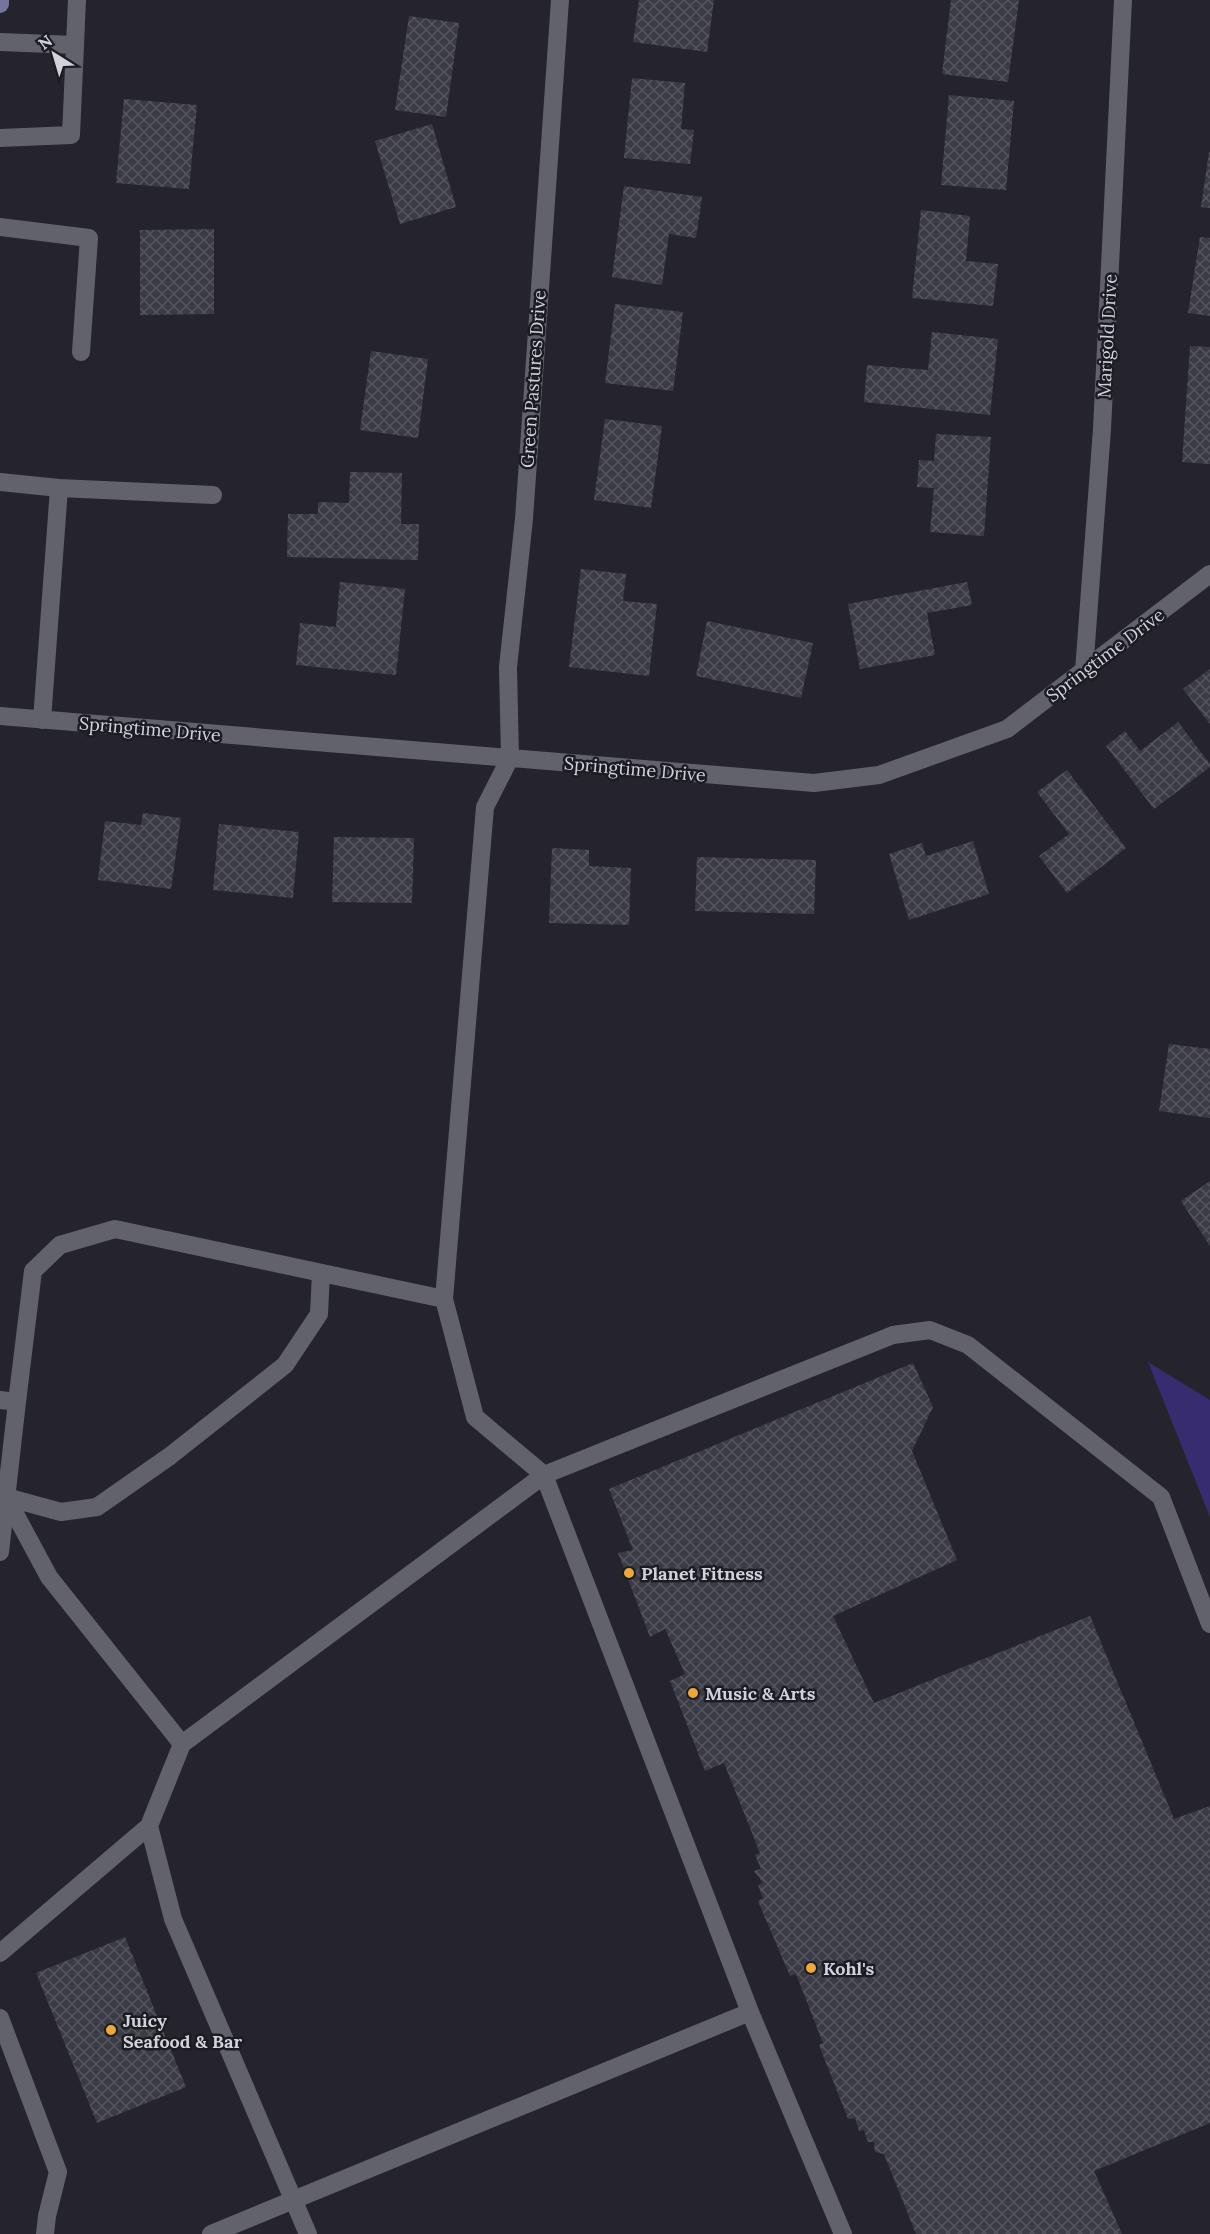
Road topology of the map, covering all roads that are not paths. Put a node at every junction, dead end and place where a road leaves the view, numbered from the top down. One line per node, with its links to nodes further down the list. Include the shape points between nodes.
1 (77, 0): 5 (street)
2 (560, 0): 16 (street, Green Pastures Drive, via 524,519 508,667)
3 (1123, 0): 13 (street, Marigold Drive, via 1102,429)
4 (0, 42): 5 (street)
5 (75, 45): 6 (street, via 71,135)
6 (0, 138)
7 (0, 227): 8 (street, via 89,238)
8 (81, 352)
9 (0, 482): 10 (street)
10 (58, 488): 11 (street); 15 (street)
11 (213, 495)
12 (1210, 574): 13 (street, Springtime Drive)
13 (1084, 671): 16 (street, Springtime Drive, via 1007,729 879,775 814,783)
14 (0, 716): 15 (street, Springtime Drive)
15 (42, 720): 16 (street, Springtime Drive)
16 (510, 758): 18 (street, via 484,807)
17 (321, 1273): 18 (street); 19 (street, via 115,1229 60,1245 33,1271); 21 (street, via 320,1314 285,1365 170,1456 97,1507 61,1512)
18 (444, 1299): 20 (street, via 475,1418)
19 (8, 1401): 21 (street)
20 (544, 1475): 23 (street, via 893,1335 930,1330 968,1345 1161,1497); 24 (street); 27 (street)
21 (6, 1497): 22 (street); 24 (street, via 49,1577)
22 (0, 1552)
23 (1210, 1624)
24 (182, 1744): 25 (street)
25 (149, 1826): 26 (street); 29 (street, via 173,1919)
26 (0, 1953)
27 (750, 2012): 29 (street); 33 (street)
28 (0, 2018): 30 (street, via 58,2172)
29 (293, 2202): 31 (street); 32 (street)
30 (45, 2234)
31 (212, 2234)
32 (308, 2234)
33 (843, 2234)

